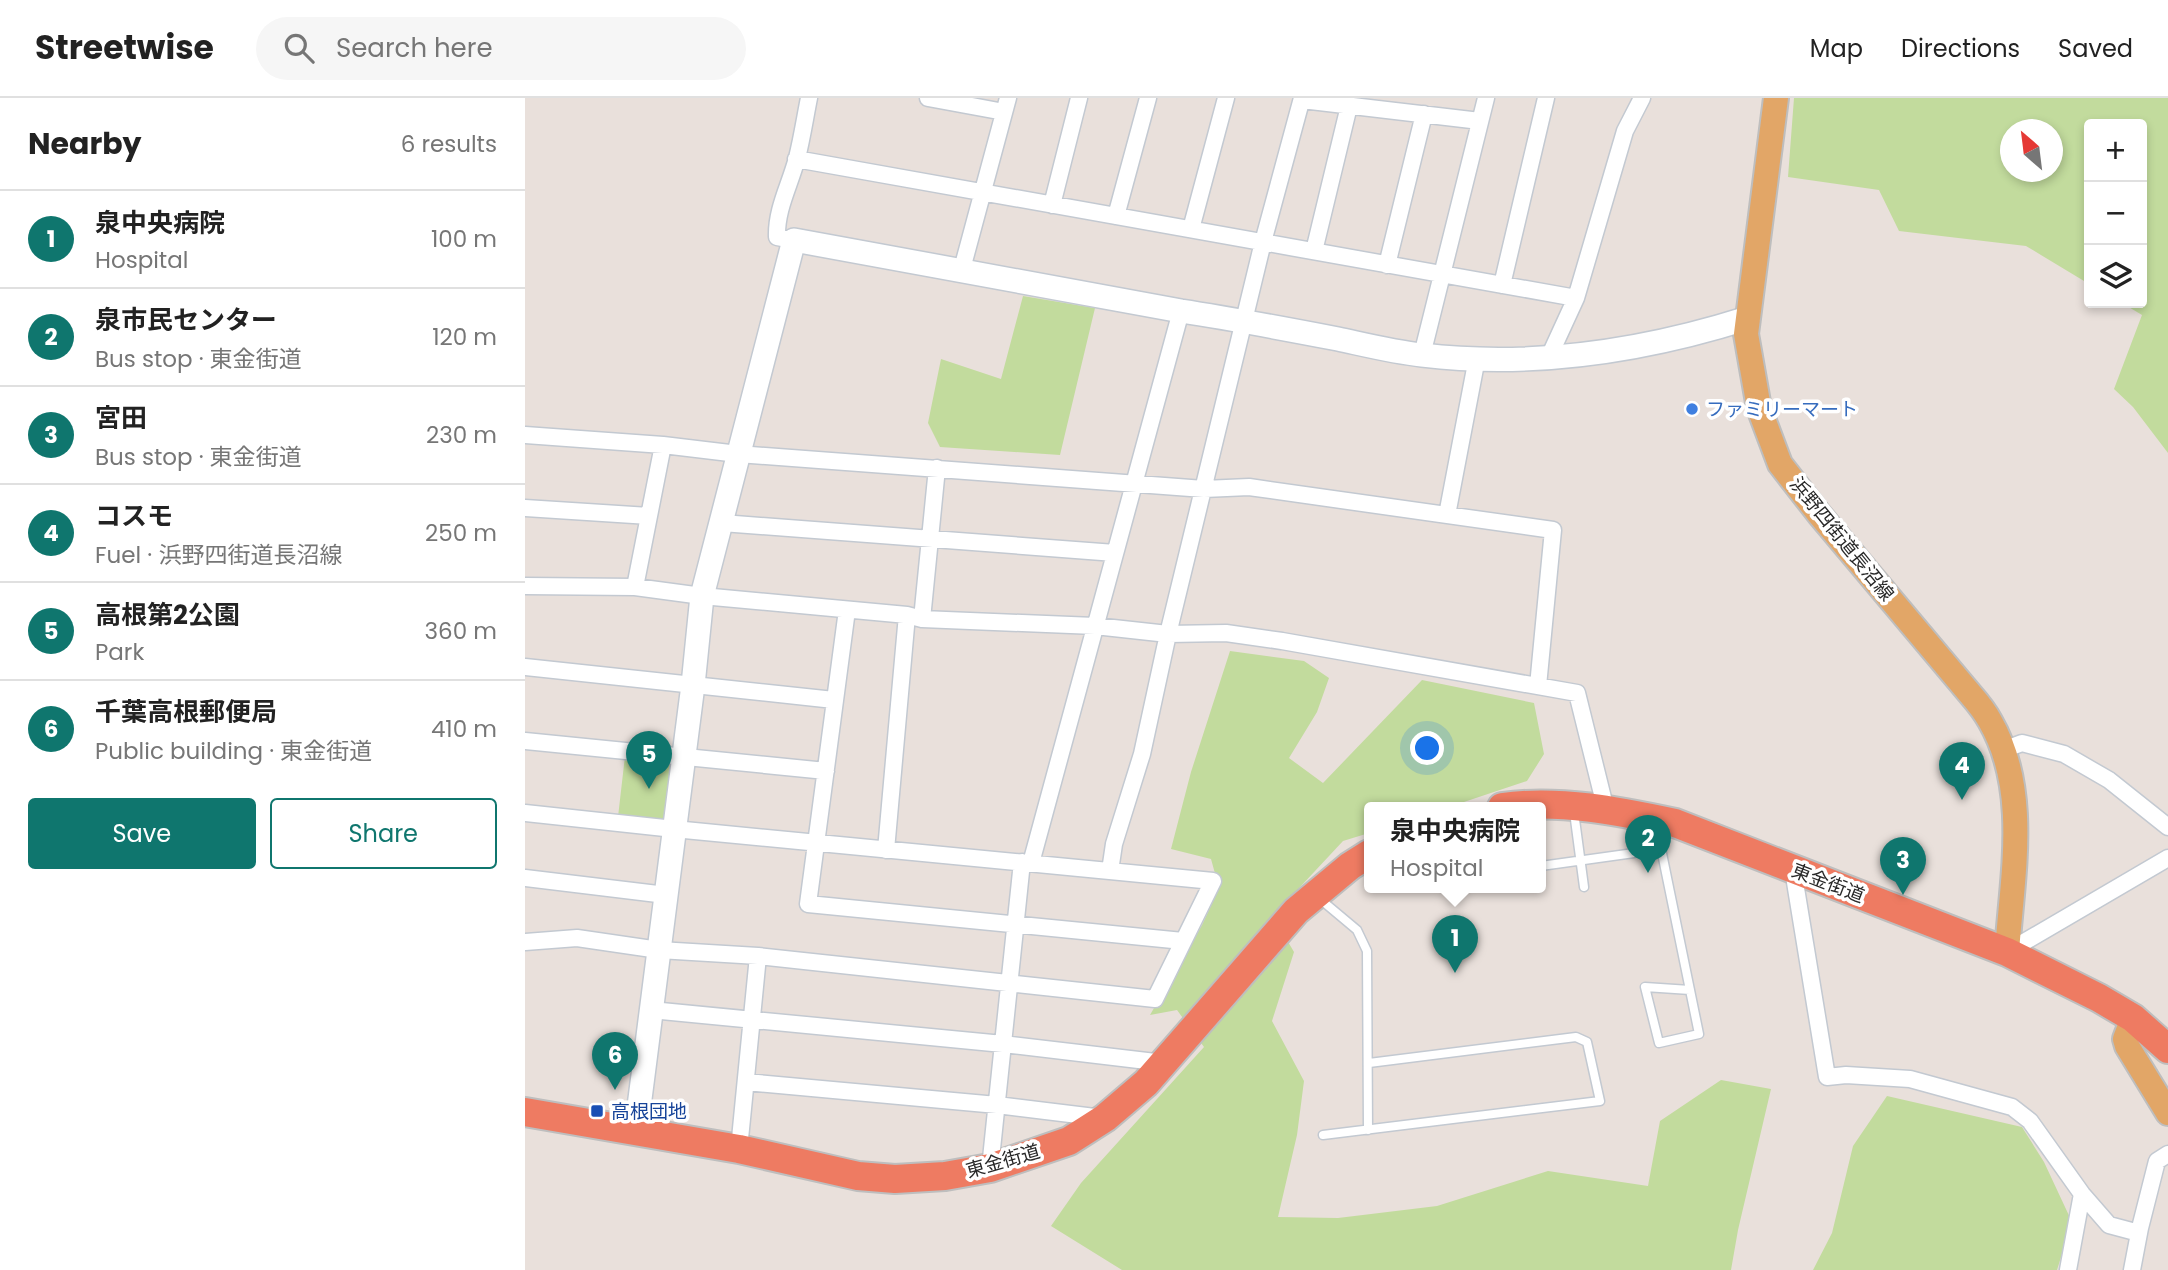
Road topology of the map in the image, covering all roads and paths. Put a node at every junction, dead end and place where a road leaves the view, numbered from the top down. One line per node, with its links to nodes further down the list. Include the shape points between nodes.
1 (809, 98): 15 (street)
2 (928, 98): 11 (street)
3 (1079, 98): 17 (street)
4 (1148, 98): 18 (street)
5 (1226, 98): 19 (street)
6 (1486, 98): 14 (street)
7 (1546, 98): 26 (street)
8 (1642, 98): 27 (street, via 1625,131)
9 (1776, 98): 29 (main road, 浜野四街道長沼線)
10 (1302, 99): 12 (street); 21 (street)
11 (1006, 105): 16 (street)
12 (1349, 106): 13 (street); 22 (street)
13 (1425, 114): 14 (street); 23 (street)
14 (1480, 121): 25 (street)
15 (796, 159): 16 (street); 20 (street, via 777,226 778,237)
16 (983, 192): 17 (street); 24 (street)
17 (1052, 205): 18 (street)
18 (1116, 216): 19 (street)
19 (1191, 229): 21 (street)
20 (794, 240): 24 (street); 36 (street)
21 (1263, 242): 22 (street); 30 (street)
22 (1314, 251): 23 (street)
23 (1387, 265): 25 (street)
24 (962, 269): 28 (street)
25 (1441, 274): 26 (street); 31 (street)
26 (1502, 285): 27 (street)
27 (1576, 298): 33 (street)
28 (1181, 311): 30 (street); 38 (street)
29 (1748, 318): 33 (street, via 1610,350); 58 (main road, 浜野四街道長沼線, via 1746,334 1759,408 1780,464 1971,695 1991,721)
30 (1244, 321): 31 (street); 39 (street)
31 (1422, 355): 32 (street)
32 (1477, 358): 33 (street); 41 (street)
33 (1548, 359)
34 (525, 435): 35 (street)
35 (663, 445): 36 (street); 42 (street)
36 (738, 454): 37 (street); 43 (street)
37 (937, 468): 38 (street); 44 (street)
38 (1135, 482): 39 (street); 45 (street)
39 (1203, 489): 41 (street, via 1249,487); 52 (street)
40 (525, 508): 42 (street)
41 (1447, 515): 55 (street, via 1553,530)
42 (649, 516): 47 (street)
43 (722, 523): 44 (street); 48 (street)
44 (929, 540): 45 (street); 50 (street)
45 (1115, 553): 51 (street)
46 (525, 586): 47 (street)
47 (635, 587): 48 (street)
48 (702, 596): 49 (street); 54 (street)
49 (847, 610): 50 (street); 56 (street)
50 (915, 617): 51 (street); 69 (street)
51 (1095, 626): 52 (street); 73 (street)
52 (1168, 634): 55 (street, via 1237,635); 76 (street)
53 (525, 667): 54 (street)
54 (693, 685): 56 (street); 59 (street)
55 (1538, 685): 63 (street, via 1577,692)
56 (834, 700): 60 (street)
57 (525, 741): 59 (street)
58 (2003, 750): 66 (street, via 2022,743 2064,754 2109,780); 85 (main road, 浜野四街道長沼線, via 2015,824)
59 (684, 757): 60 (street); 67 (street)
60 (826, 771): 68 (street)
61 (1546, 803): 62 (highway, 東金街道)
62 (1573, 806): 63 (highway, 東金街道); 72 (lane)
63 (1606, 810): 65 (highway, 東金街道)
64 (525, 813): 67 (street)
65 (1655, 819): 72 (lane, via 1634,853); 75 (highway, 東金街道); 88 (lane)
66 (2168, 827)
67 (674, 829): 68 (street); 79 (street)
68 (818, 843): 69 (street); 81 (street, via 809,904)
69 (886, 850): 73 (street)
70 (1364, 858): 80 (highway, 東金街道)
71 (2168, 858): 85 (street)
72 (1580, 860): 74 (lane); 78 (lane)
73 (1026, 863): 76 (street); 81 (street)
74 (1546, 865)
75 (1793, 870): 85 (highway, 東金街道); 107 (street, via 1827,1077 1910,1079 2012,1107 2030,1121)
76 (1110, 871): 82 (street, via 1213,881)
77 (525, 878): 79 (street)
78 (1584, 887)
79 (666, 895): 84 (street)
80 (1315, 895): 94 (highway, 東金街道); 95 (lane, via 1357,930 1367,951)
81 (1016, 923): 82 (street); 87 (street)
82 (1183, 941): 87 (street, via 1155,999)
83 (525, 942): 84 (street, via 577,938)
84 (659, 950): 86 (street); 89 (street)
85 (2007, 952): 90 (highway, 東金街道, via 2070,981)
86 (758, 956): 87 (street); 91 (street)
87 (1009, 984): 92 (street)
88 (1690, 990): 88 (lane, via 1699,1034 1658,1043 1645,987)
89 (651, 1010): 91 (street); 101 (street)
90 (2133, 1018): 93 (highway, 東金街道); 99 (main road, via 2127,1046)
91 (752, 1020): 92 (street); 96 (street)
92 (1003, 1044): 94 (street); 97 (street)
93 (2168, 1049)
94 (1164, 1063): 100 (highway, 東金街道)
95 (1369, 1063): 102 (lane); 102 (lane, via 1576,1037 1587,1042 1600,1101)
96 (746, 1082): 97 (street); 104 (street)
97 (997, 1105): 100 (street); 106 (street)
98 (525, 1112): 101 (highway, 東金街道)
99 (2168, 1113)
100 (1105, 1118): 106 (highway, 東金街道, via 1069,1141)
101 (636, 1130): 104 (highway, 東金街道)
102 (1368, 1130): 103 (lane)
103 (1323, 1135)
104 (739, 1149): 106 (highway, 東金街道, via 883,1178 945,1176)
105 (2168, 1154): 108 (street, via 2157,1161)
106 (990, 1168)
107 (2083, 1195): 108 (street, via 2109,1226); 109 (street)
108 (2139, 1233): 110 (street)
109 (2068, 1270)
110 (2132, 1270)

